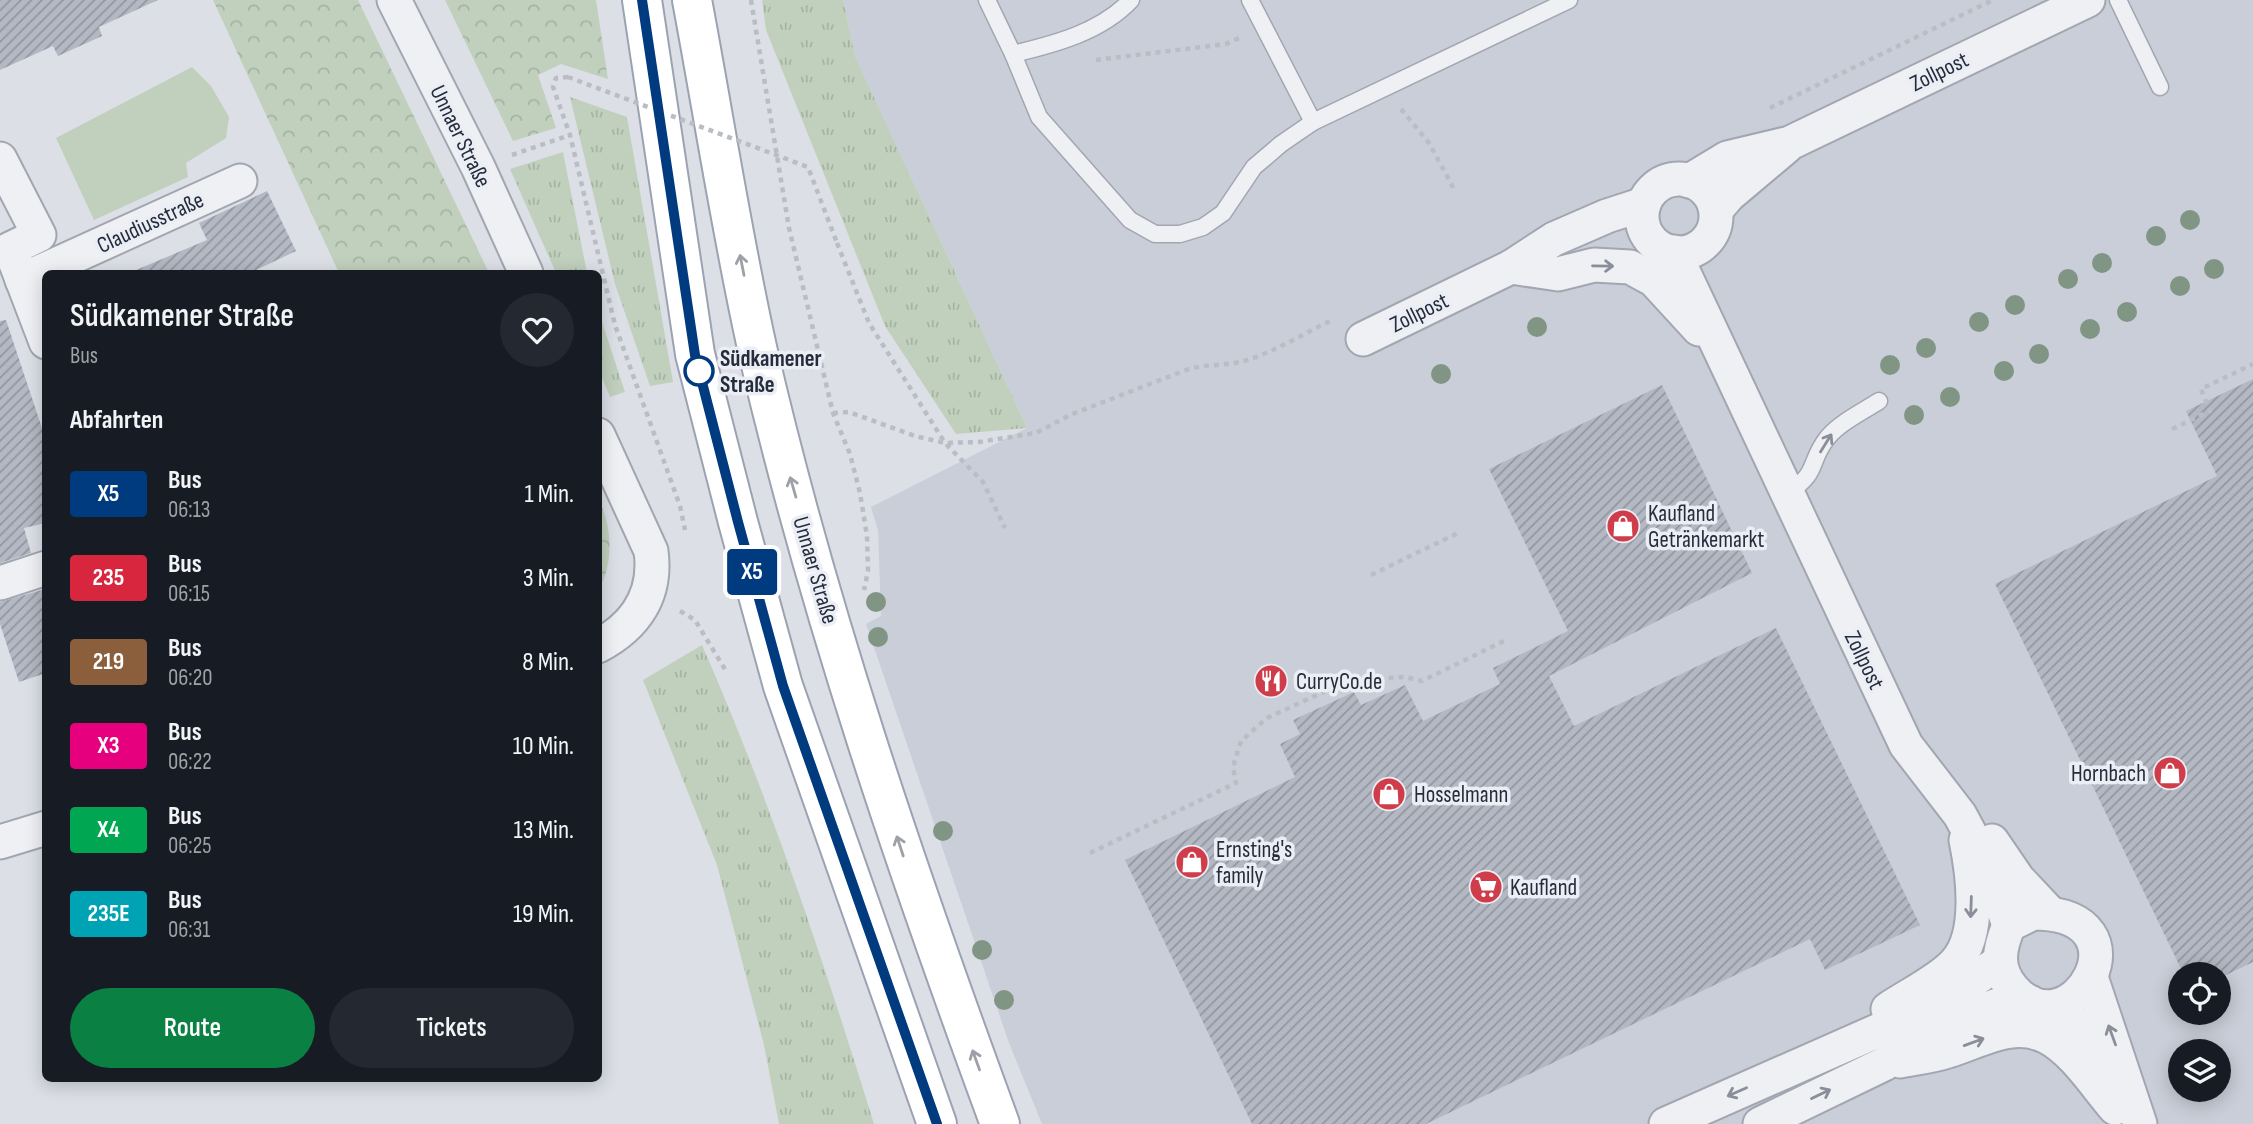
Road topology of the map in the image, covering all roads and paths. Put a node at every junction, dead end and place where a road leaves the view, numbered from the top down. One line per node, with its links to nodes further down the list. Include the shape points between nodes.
1 (394, 0): 20 (street, Unnaer Straße)
2 (642, 0): 65 (main road, via 695,355 738,522 783,686)
3 (692, 0): 66 (main road, Unnaer Straße, one-way to 3, via 921,910 787,467 758,349)
4 (751, 0): 41 (path, via 789,228 833,413 849,412)
5 (988, 0): 12 (lane)
6 (1131, 0): 12 (lane, via 1116,16 1077,35)
7 (1250, 0): 11 (lane)
8 (1569, 0): 16 (lane)
9 (2088, 0): 18 (street, Zollpost)
10 (2118, 0): 14 (lane)
11 (1262, 26): 13 (path, via 1226,44); 16 (lane)
12 (1013, 54): 16 (lane, via 1039,117 1130,220 1155,234 1203,227 1223,213 1254,167)
13 (1091, 60)
14 (2161, 87)
15 (1402, 112): 23 (path, via 1430,143)
16 (1313, 122)
17 (570, 135): 20 (path); 32 (path); 41 (path, bridge, via 553,87 556,78 568,77 808,167 869,323)
18 (1790, 143): 22 (street, Zollpost, via 1727,158); 25 (street, Zollpost, via 1729,195)
19 (0, 159): 26 (street, via 39,235)
20 (478, 167): 30 (street, Unnaer Straße)
21 (240, 181): 29 (street, Claudiusstraße)
22 (1689, 181): 24 (street, via 1661,183 1651,191); 25 (street, via 1713,200)
23 (1454, 189)
24 (1645, 219): 27 (street, via 1656,245); 28 (street, Zollpost, via 1607,237)
25 (1714, 221): 27 (street, via 1695,250); 37 (street, Zollpost, via 1707,265)
26 (5, 251): 34 (street)
27 (1674, 252): 37 (street, Zollpost)
28 (1511, 267): 36 (street, Zollpost); 37 (street, Zollpost, one-way to 37, via 1558,274 1594,265 1630,267 1654,281)
29 (46, 270)
30 (525, 270)
31 (602, 270): 48 (path, via 615,325 680,506 685,556)
32 (602, 270)
33 (42, 272): 34 (street, Claudiusstraße)
34 (22, 281): 35 (street)
35 (42, 332)
36 (1363, 339)
37 (1715, 345): 43 (street, Zollpost)
38 (2253, 364): 40 (path, via 2201,389 2210,411)
39 (1879, 401): 43 (lane, one-way to 39, via 1807,481 1826,440 1838,427)
40 (2172, 429)
41 (945, 443): 44 (path, via 983,482)
42 (602, 444): 48 (street, via 651,551)
43 (1786, 494): 53 (street, Zollpost, via 1906,745)
44 (1005, 528)
45 (1458, 533): 47 (path)
46 (42, 569): 49 (street)
47 (1371, 575)
48 (652, 581): 51 (street, via 635,620); 52 (path, via 695,620)
49 (0, 583)
50 (1508, 639): 56 (path, via 1422,681 1405,677 1350,680 1267,718 1241,741 1233,767 1236,783)
51 (602, 644)
52 (726, 671)
53 (1960, 815): 57 (street, Zollpost, via 1999,846 2018,879); 58 (street, Zollpost, via 1990,871); 62 (street, Zollpost, one-way to 62, via 1970,858 1967,945 1956,963)
54 (42, 829): 55 (street)
55 (0, 842)
56 (1090, 853)
57 (2050, 913): 58 (street, via 2033,913); 60 (street, via 2070,917 2085,928 2097,961)
58 (2009, 925): 59 (street)
59 (1999, 962): 61 (street, via 2005,979); 62 (street, Zollpost, via 1943,1002)
60 (2092, 980): 61 (street, via 2081,994); 64 (street, one-way to 60)
61 (2045, 1004): 63 (street, via 1995,1006 1954,1021 1913,1042); 64 (street, via 2090,1042)
62 (1817, 1057): 67 (street, Zollpost, one-way to 67)
63 (1884, 1064): 64 (street, one-way to 64, via 1947,1052 1997,1033 2034,1032 2050,1038 2074,1060); 68 (street, one-way to 63)
64 (2127, 1119)
65 (937, 1124)
66 (1000, 1124)
67 (1666, 1124)
68 (1759, 1124)

